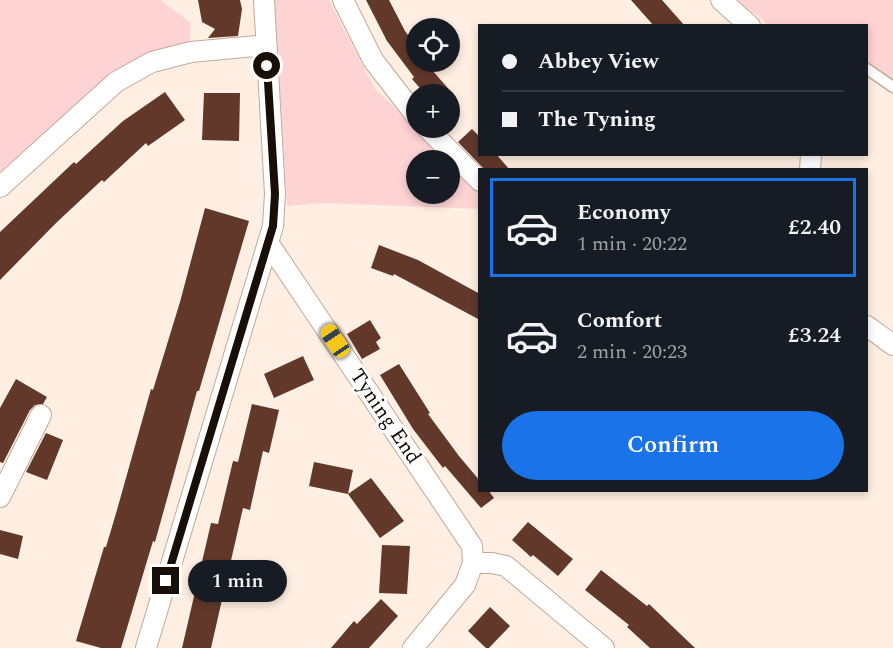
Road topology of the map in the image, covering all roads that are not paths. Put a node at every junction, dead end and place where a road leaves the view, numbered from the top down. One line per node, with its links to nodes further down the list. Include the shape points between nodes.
1 (264, 0): 5 (street)
2 (343, 0): 8 (street, via 373,60)
3 (721, 0): 4 (street)
4 (748, 24)
5 (266, 45): 11 (street, via 191,52 152,62 116,82); 12 (street, via 275,214)
6 (868, 70): 7 (lane)
7 (893, 87)
8 (406, 103)
9 (437, 138): 10 (street)
10 (478, 179)
11 (0, 187)
12 (269, 244): 17 (street, Tyning End, via 466,535 472,546); 18 (street)
13 (868, 327): 14 (street)
14 (893, 345)
15 (41, 415): 16 (street)
16 (0, 497)
17 (473, 562): 19 (street, via 465,585); 20 (street, via 506,567)
18 (146, 648)
19 (413, 648)
20 (604, 648)

